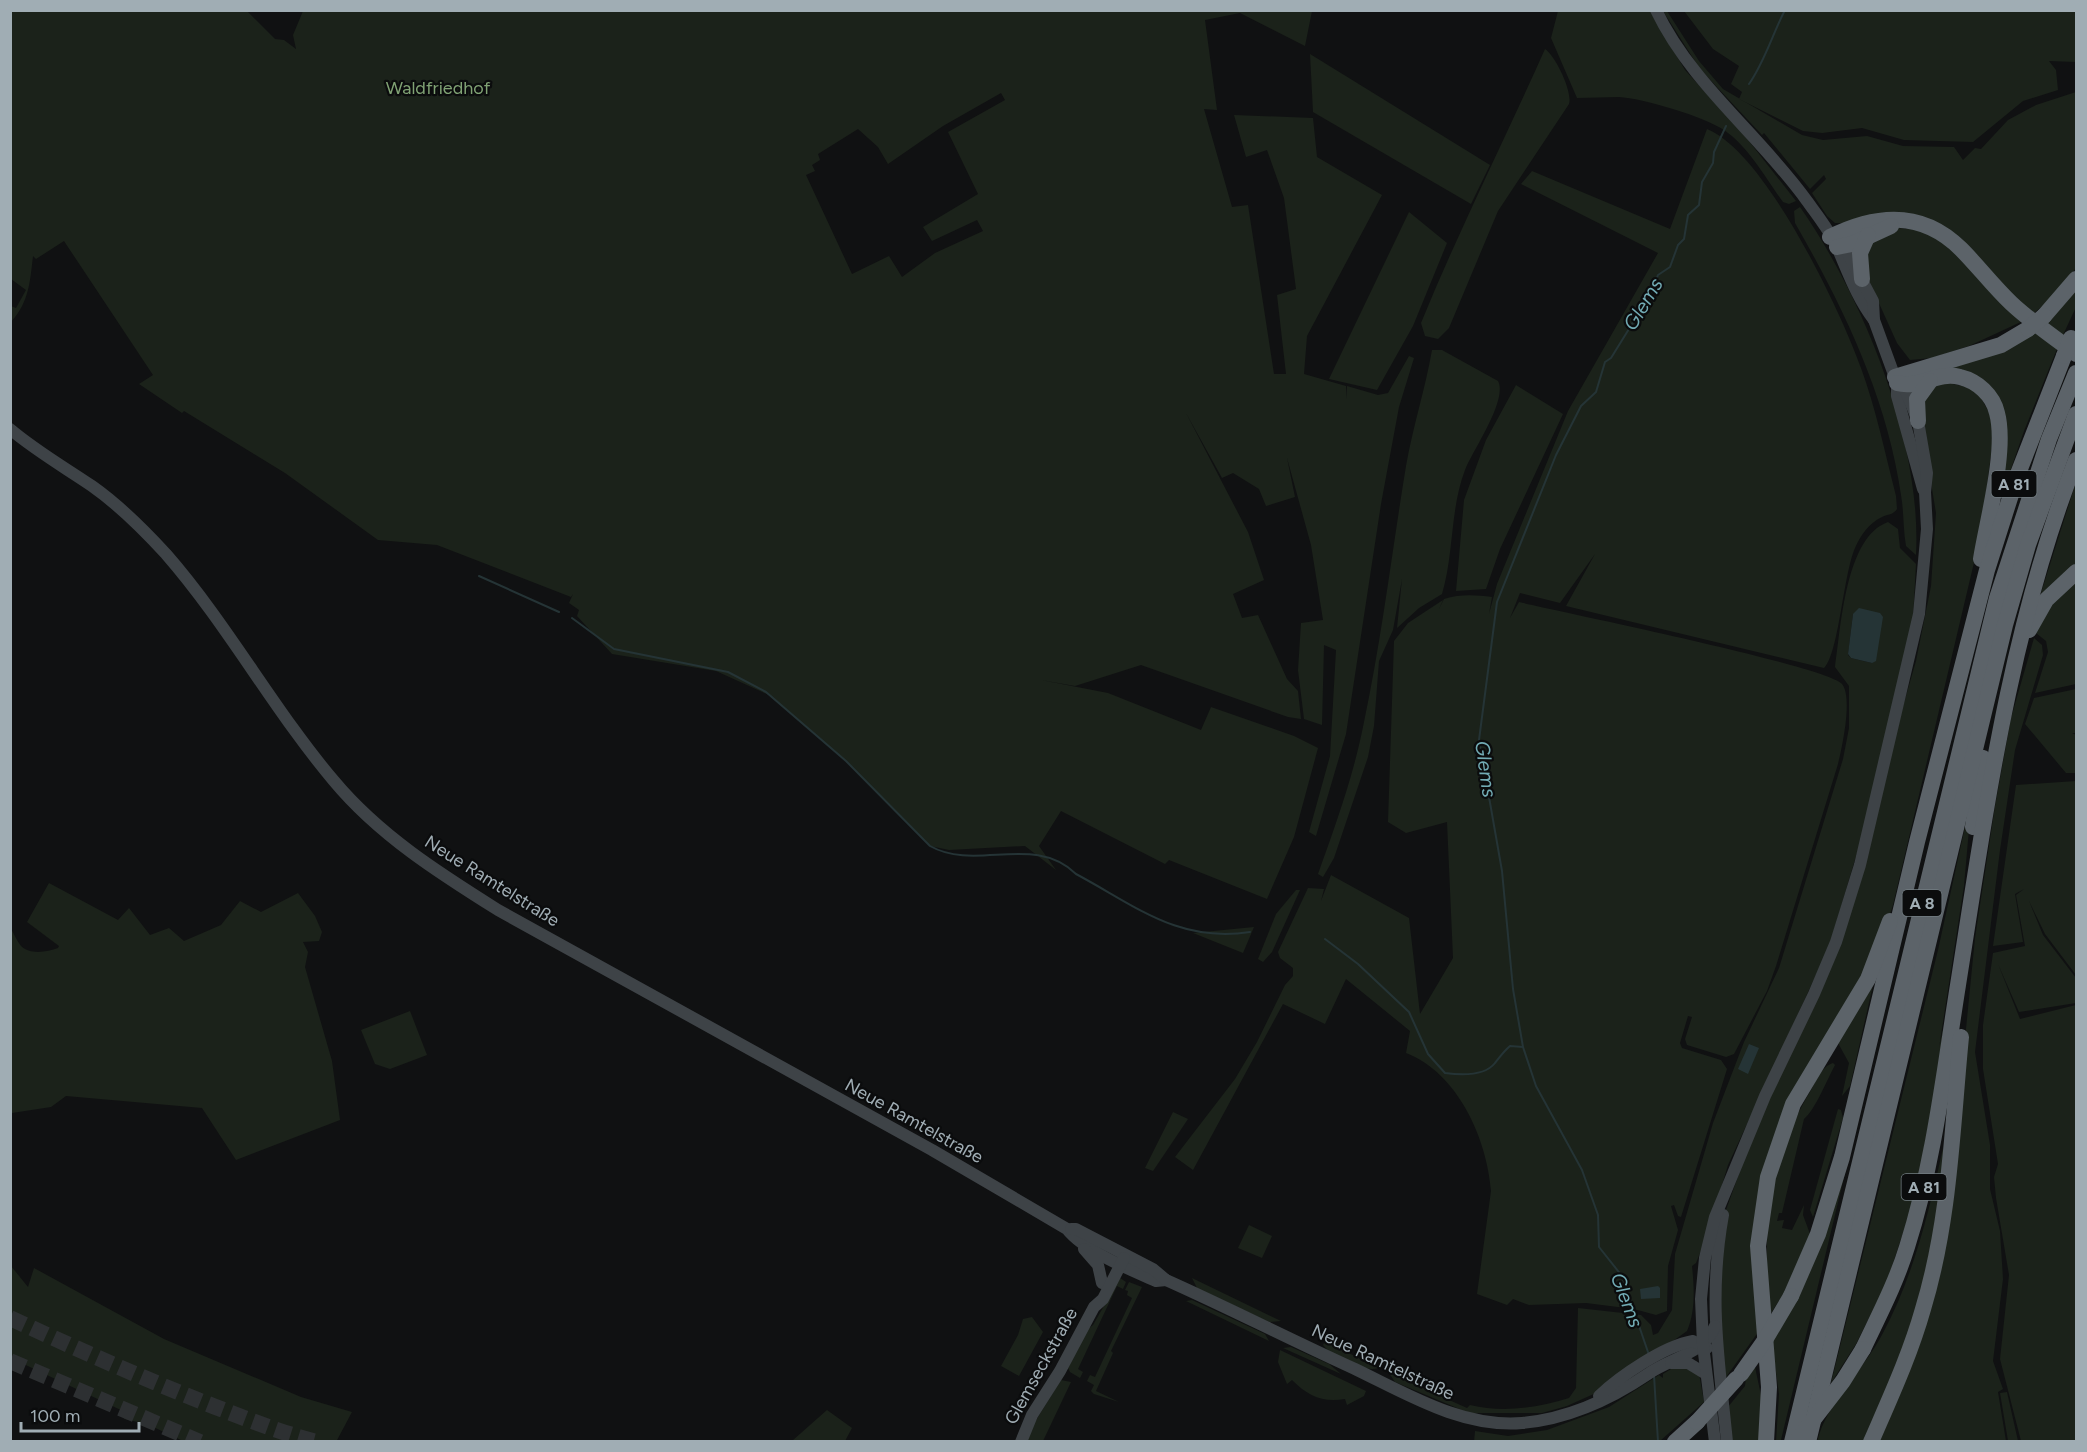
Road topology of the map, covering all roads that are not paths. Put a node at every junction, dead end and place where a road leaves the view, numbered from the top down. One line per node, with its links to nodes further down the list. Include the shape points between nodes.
1 (1656, 10): 4 (main road, via 1694,72 1764,147)
2 (1919, 225): 3 (highway, via 1887,227); 4 (highway, via 1900,218 1879,219); 8 (highway, via 1953,242 2012,304)
3 (1868, 235): 4 (highway, via 1852,244); 5 (highway, via 1860,257)
4 (1834, 242): 5 (main road, via 1847,252); 7 (main road)
5 (1862, 279): 7 (main road, via 1873,301)
6 (2076, 279): 10 (highway, bridge, via 2044,316 2001,345)
7 (1874, 320): 10 (main road)
8 (2072, 344): 18 (highway, A 81, via 2016,479)
9 (2076, 373): 41 (highway, A 8, via 2038,469 1997,598)
10 (1896, 380): 11 (highway, via 1912,386); 13 (main road, via 1909,397); 16 (main road)
11 (1931, 380): 13 (highway, via 1917,399); 18 (highway, via 1956,376 1973,382 1990,397 1997,413 1998,447)
12 (2076, 414): 19 (highway, A 8, via 2028,545)
13 (1917, 421): 16 (main road, via 1927,473)
14 (10, 429): 25 (main road, Neue Ramtelstraße, via 108,499 165,553 321,766 396,841 498,910 932,1150)
15 (2076, 460): 20 (highway, A 81, via 2043,555)
16 (1924, 492): 24 (main road, via 1925,548 1911,653 1854,888 1814,994 1765,1096)
17 (2076, 572): 20 (highway, via 2046,600)
18 (1974, 616): 21 (highway, A 81)
19 (2000, 648): 23 (highway, via 1975,810 1960,939); 42 (highway, A 8)
20 (2015, 662): 22 (highway, A 81)
21 (1917, 842): 37 (highway, A 81, bridge, via 1842,1157 1818,1234 1770,1333 1738,1377); 40 (highway, via 1868,979 1793,1104 1768,1177 1758,1259 1769,1387)
22 (1968, 928): 23 (highway, A 81); 43 (highway, via 1969,960 1954,1137 1943,1222 1924,1309)
23 (1961, 968): 41 (highway, A 81, bridge, via 1920,1205 1893,1287 1844,1381)
24 (1728, 1187): 28 (main road, via 1715,1217 1705,1258); 30 (main road, via 1714,1272)
25 (1071, 1233): 26 (main road, Neue Ramtelstraße); 27 (main road, via 1098,1265)
26 (1120, 1260): 27 (main road, Glemseckstraße); 29 (main road, Glemseckstraße, via 1103,1299); 33 (main road, Neue Ramtelstraße, via 1156,1281 1166,1280 1459,1416 1483,1421 1520,1423 1552,1418 1618,1394)
27 (1102, 1283): 29 (main road, Glemseckstraße)
28 (1701, 1299): 31 (main road, via 1696,1321); 32 (main road)
29 (1094, 1307): 36 (main road, Glemseckstraße, via 1032,1415)
30 (1715, 1326): 32 (main road); 34 (main road)
31 (1683, 1343): 32 (main road, Neue Ramtelstraße, via 1696,1341); 33 (main road, Neue Ramtelstraße)
32 (1703, 1345): 33 (main road, Neue Ramtelstraße, via 1698,1350); 34 (main road, via 1716,1355); 35 (main road)
33 (1662, 1358): 35 (main road, via 1688,1363)
34 (1718, 1364): 39 (main road)
35 (1706, 1374): 38 (main road)
36 (1021, 1442)
37 (1675, 1442)
38 (1715, 1442)
39 (1727, 1442)
40 (1766, 1442)
41 (1794, 1442)
42 (1808, 1442)
43 (1870, 1442)

